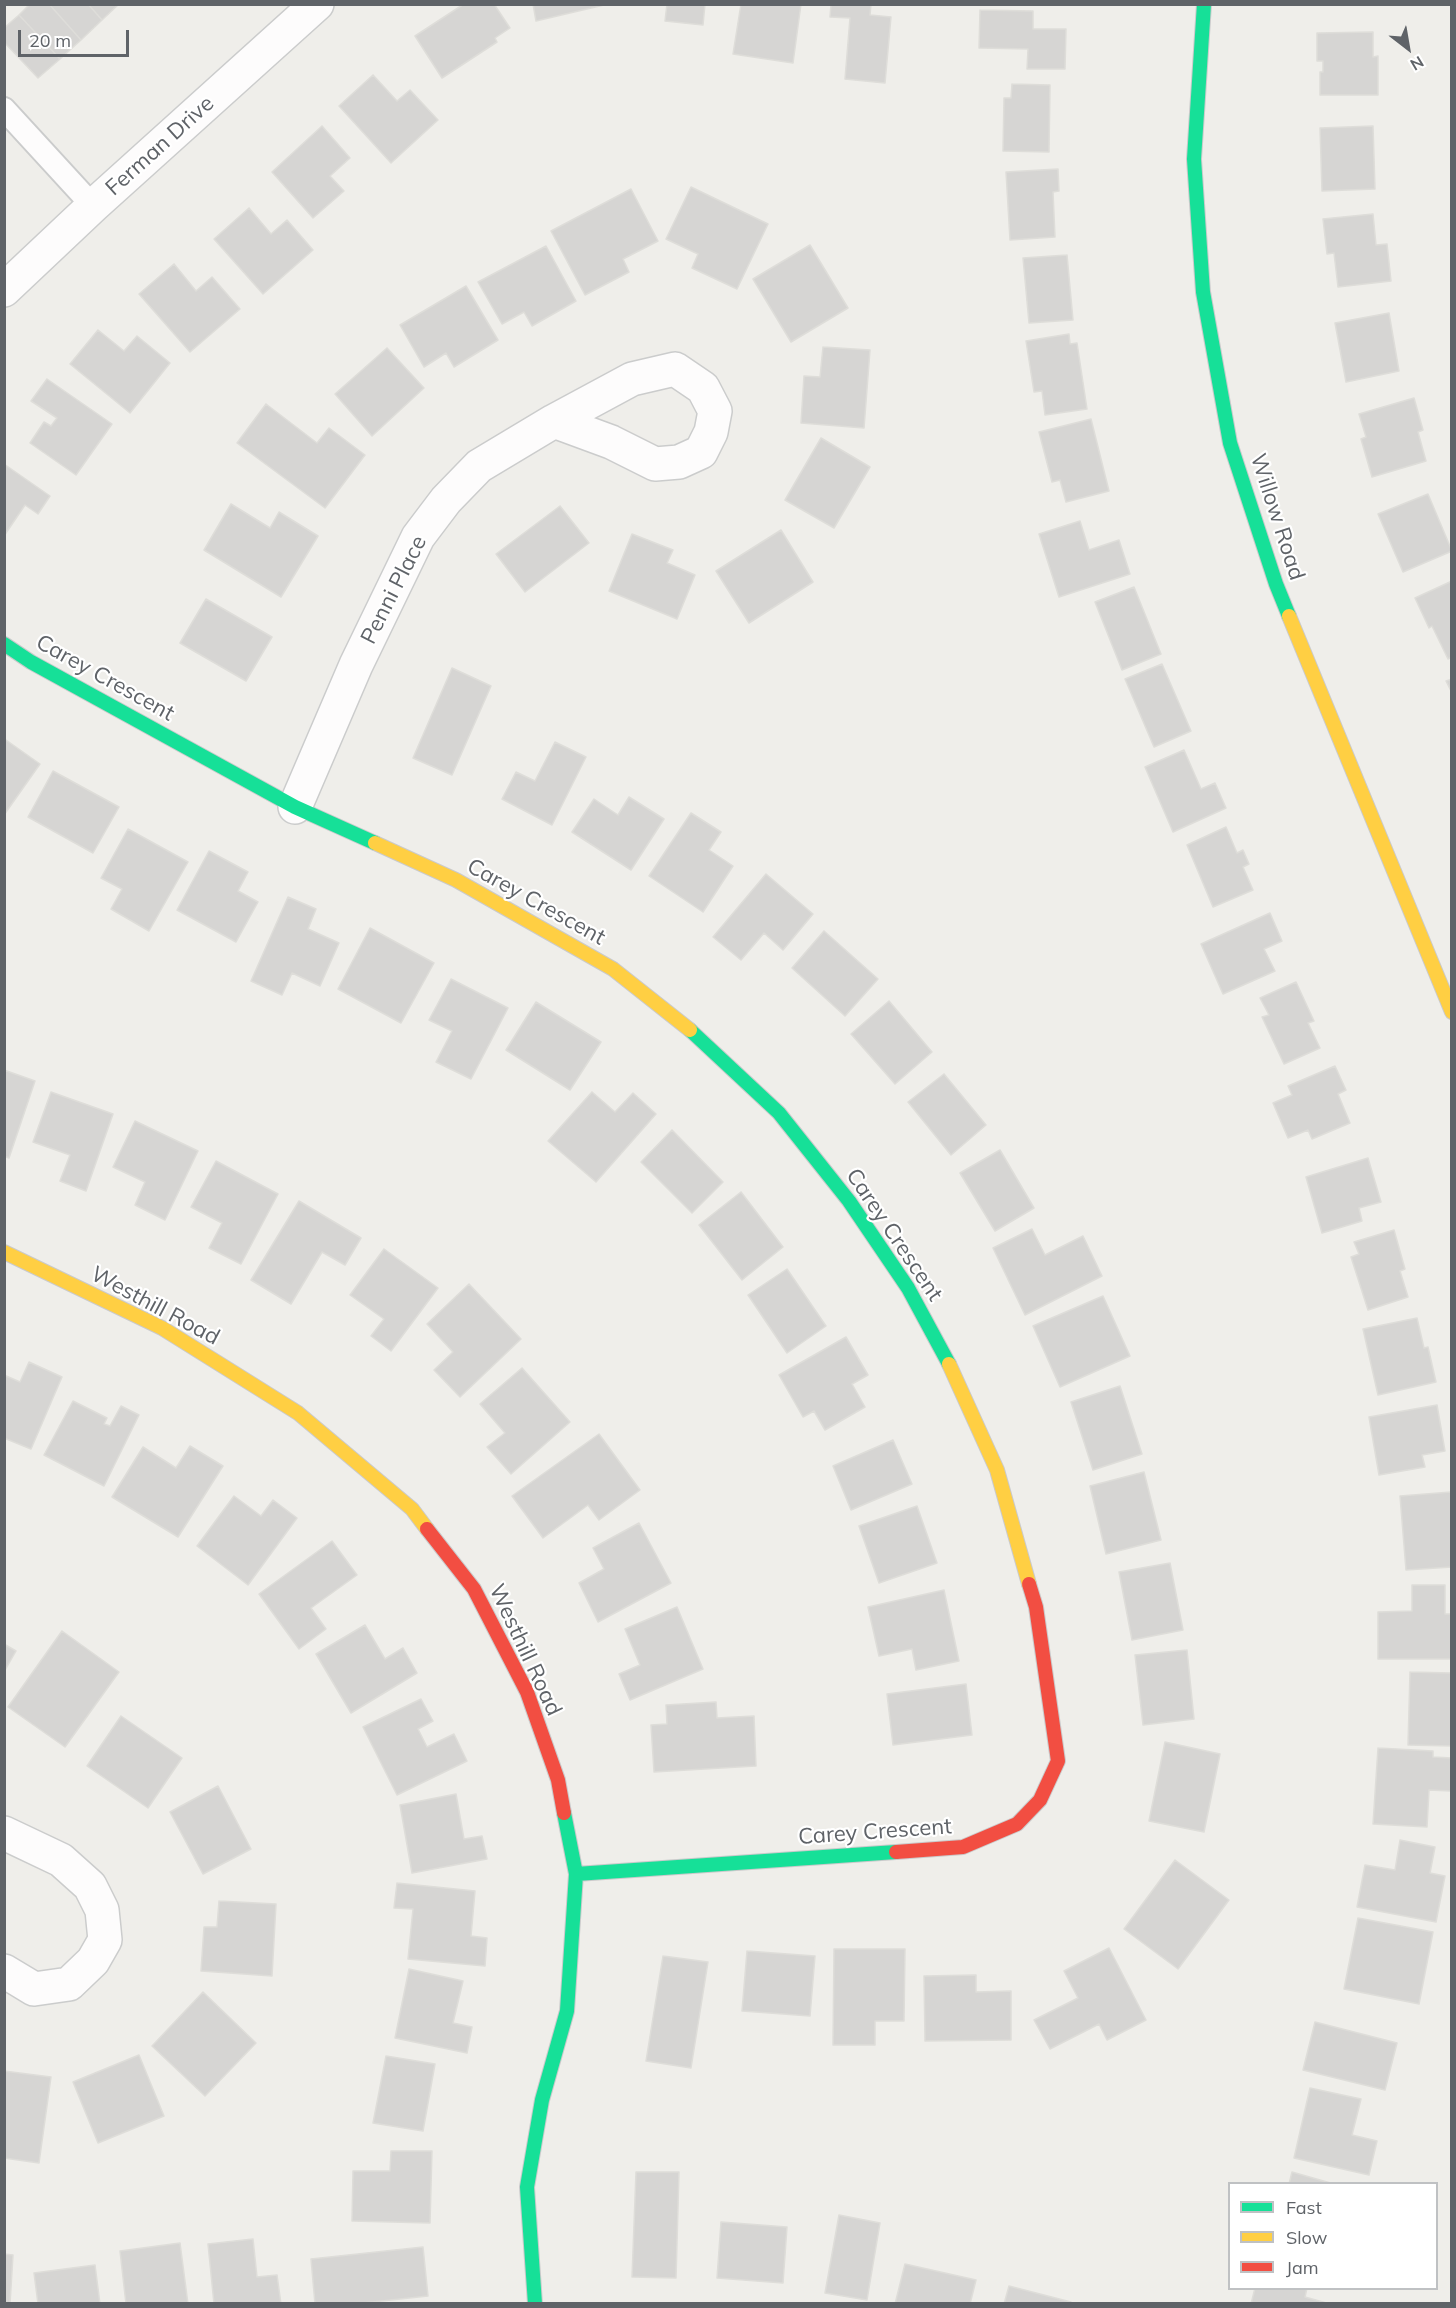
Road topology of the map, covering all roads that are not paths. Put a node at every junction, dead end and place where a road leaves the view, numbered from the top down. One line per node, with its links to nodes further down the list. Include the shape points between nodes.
1 (317, 4): 4 (street, Ferman Drive)
2 (1204, 4): 9 (street, Willow Road, via 1194,159 1203,292 1230,443 1276,584)
3 (4, 109): 4 (lane)
4 (93, 206): 5 (street, Ferman Drive)
5 (4, 290)
6 (554, 421): 8 (street, Penni Place, via 479,466 418,537 356,665)
7 (4, 644): 8 (street, Carey Crescent)
8 (295, 807): 12 (street, Carey Crescent, via 456,880 613,969 700,1038 779,1113 849,1201 908,1288 954,1374 997,1470 1036,1607 1058,1761 1040,1800 1017,1824 963,1847)
9 (1452, 1012)
10 (4, 1252): 12 (street, Westhill Road, via 162,1328 297,1413 412,1509 474,1589 526,1692 558,1780)
11 (4, 1833): 13 (street, via 61,1860 90,1886 102,1910 105,1940 93,1961 69,1984 34,1989)
12 (576, 1874): 14 (street, Westhill Road, via 567,2011 542,2100 527,2187)
13 (4, 1971)
14 (535, 2304)

